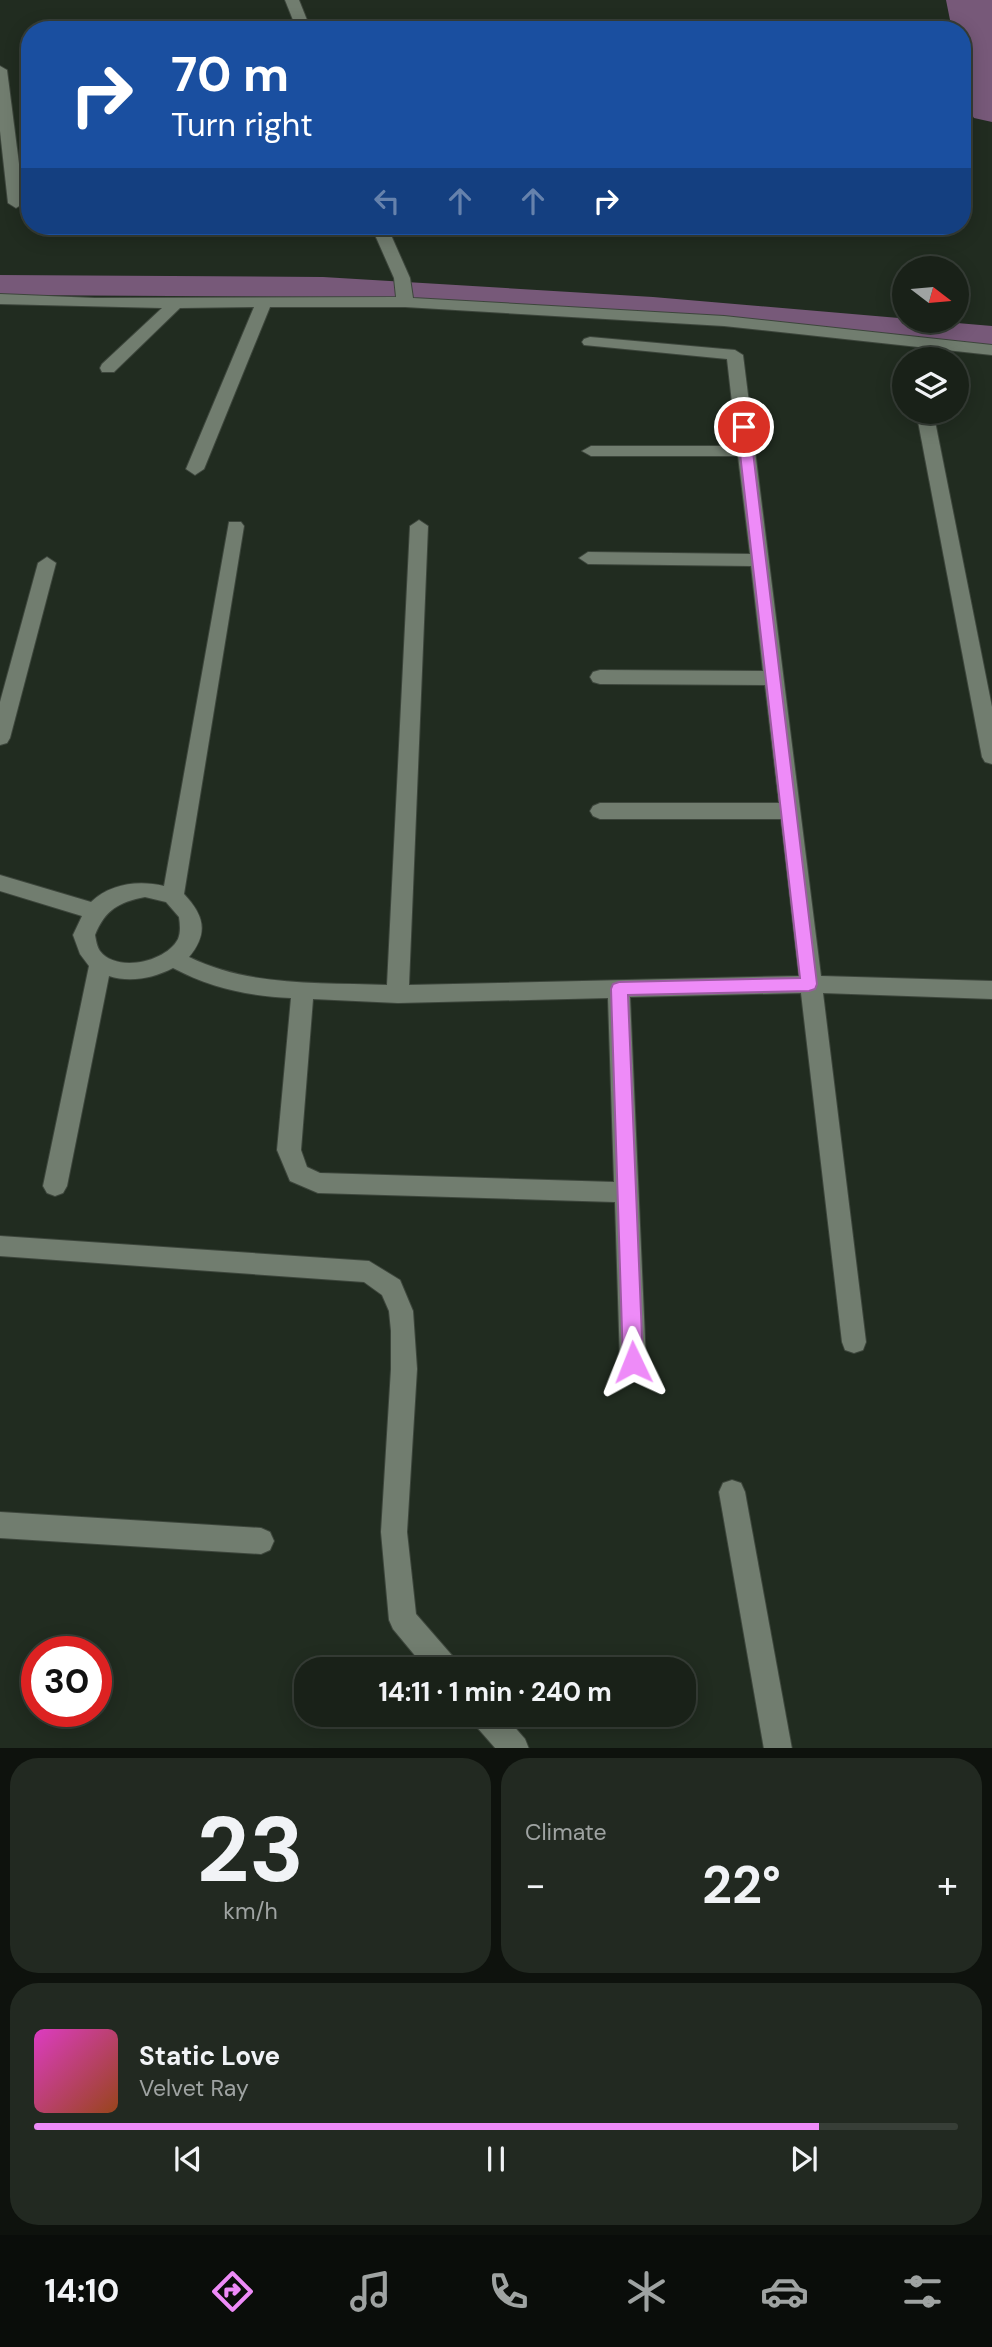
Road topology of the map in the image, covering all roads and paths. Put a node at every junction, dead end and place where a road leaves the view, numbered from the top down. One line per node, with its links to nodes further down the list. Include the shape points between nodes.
1 (292, 0): 2 (street)
2 (300, 21)
3 (0, 70): 5 (street)
4 (21, 181): 5 (street)
5 (13, 182): 6 (street)
6 (16, 203)
7 (383, 235): 9 (street, via 402,278)
8 (0, 299): 10 (street)
9 (404, 300): 11 (street); 13 (street, via 724,321)
10 (177, 302): 11 (street); 14 (street)
11 (264, 303): 18 (street)
12 (590, 342): 17 (street, via 735,355)
13 (992, 350)
14 (108, 368)
15 (927, 424): 27 (street)
16 (591, 451): 17 (street)
17 (747, 451): 22 (street)
18 (195, 469)
19 (235, 526): 31 (street)
20 (419, 526): 39 (street)
21 (588, 558): 22 (street)
22 (760, 560): 25 (street)
23 (47, 563): 26 (street)
24 (600, 677): 25 (street)
25 (773, 678): 29 (street)
26 (0, 738)
27 (992, 757)
28 (600, 811): 29 (street)
29 (789, 811): 35 (street)
30 (0, 883): 32 (street)
31 (173, 896): 32 (street, via 145,889 116,895); 33 (street, via 190,914 190,937)
32 (93, 912): 34 (street, via 84,935 92,957)
33 (174, 958): 34 (street, via 146,971 115,971); 37 (street, via 206,975 251,987)
34 (101, 962): 40 (street)
35 (809, 984): 36 (street); 38 (street); 43 (street)
36 (619, 989): 39 (street); 41 (street)
37 (303, 990): 39 (street); 41 (street, via 289,1150 298,1174 318,1183)
38 (992, 990)
39 (398, 994)
40 (55, 1186)
41 (627, 1192): 44 (street)
42 (0, 1246): 48 (street, via 369,1272 391,1288 401,1311 404,1369 394,1532 403,1620)
43 (854, 1342)
44 (633, 1362)
45 (732, 1492): 51 (street)
46 (0, 1525): 47 (street)
47 (261, 1541)
48 (435, 1657)
49 (496, 1727): 50 (street)
50 (515, 1748)
51 (778, 1748)

